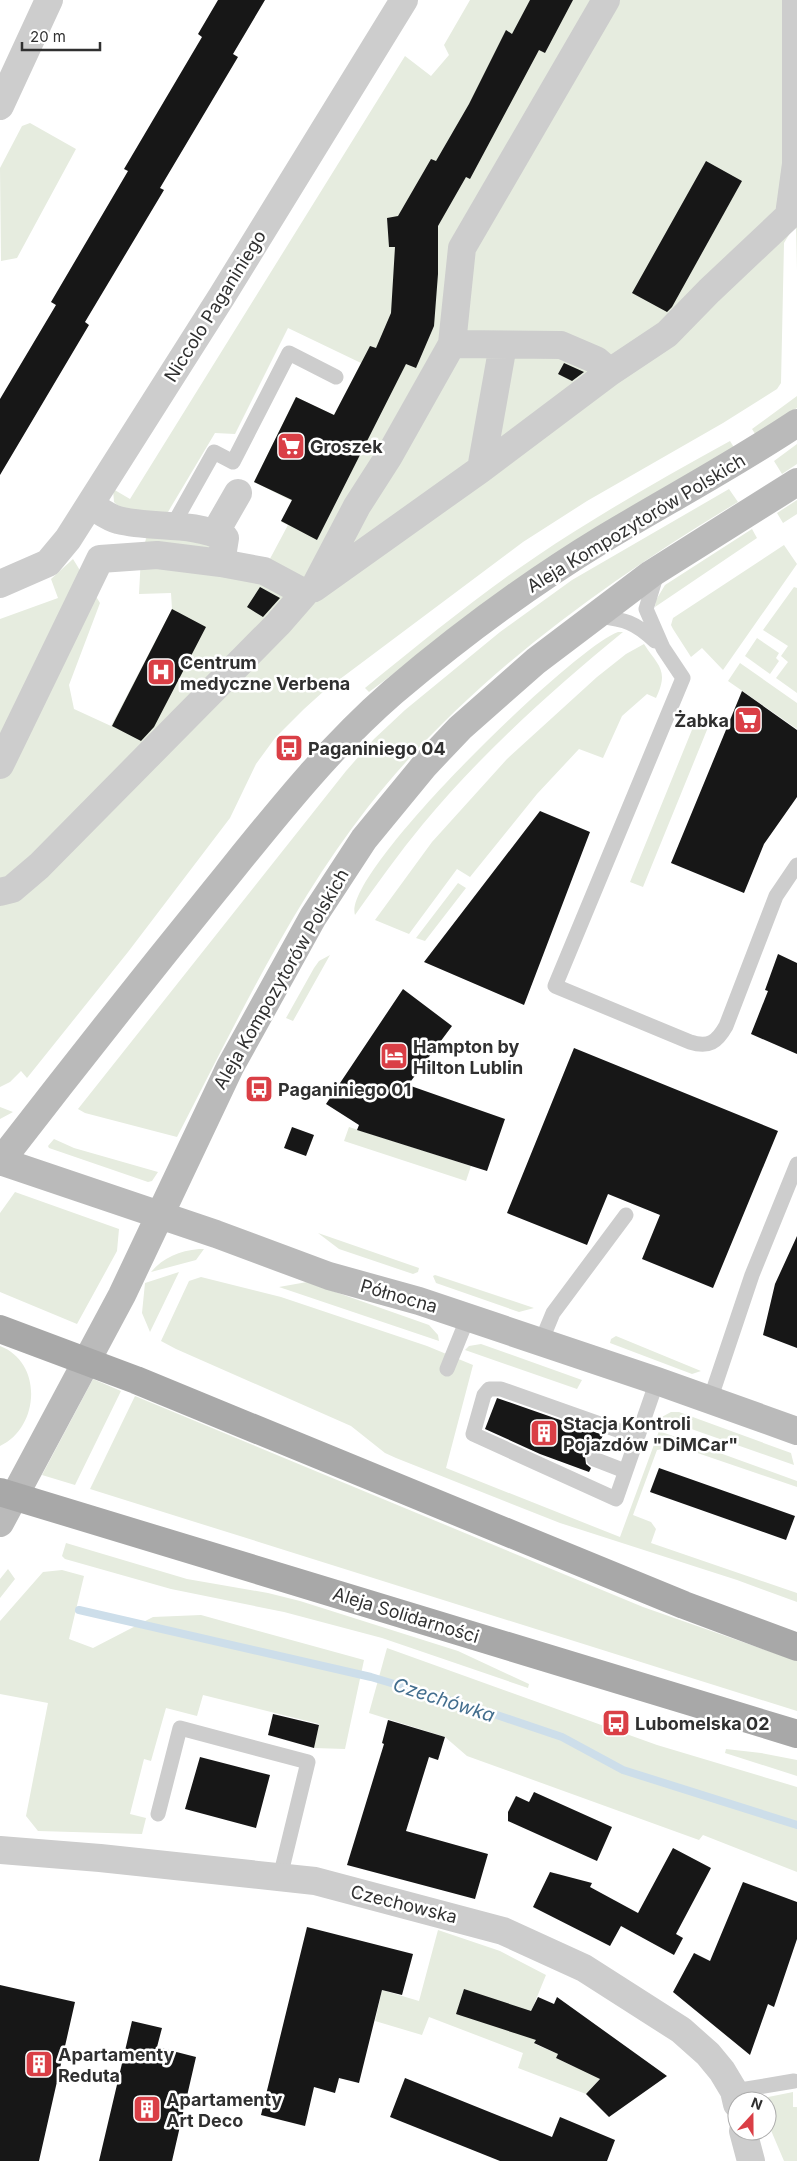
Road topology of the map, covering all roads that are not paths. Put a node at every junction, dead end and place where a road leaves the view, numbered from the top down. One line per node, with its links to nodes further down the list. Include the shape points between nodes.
1 (50, 0): 5 (street)
2 (404, 0): 15 (street, Niccolo Paganiniego)
3 (606, 0): 7 (street, via 462,248)
4 (796, 0): 6 (street)
5 (0, 106)
6 (793, 212): 9 (street, via 667,334)
7 (452, 344): 8 (street); 21 (street)
8 (503, 345): 9 (street, via 561,344 596,360); 12 (street)
9 (610, 372): 12 (street)
10 (336, 377): 16 (lane, via 289,353 233,462 214,452)
11 (797, 423): 27 (street, Aleja Kompozytorów Polskich, via 549,573 452,644 363,720 277,814)
12 (481, 469): 21 (street)
13 (797, 482): 19 (street, Aleja Kompozytorów Polskich)
14 (238, 493): 17 (street)
15 (90, 506): 16 (street, via 116,520); 20 (street, Niccolo Paganiniego, via 48,563)
16 (173, 525): 17 (street)
17 (215, 533): 18 (street, via 225,538)
18 (221, 563): 21 (street, via 264,571); 24 (street, via 157,555 100,558)
19 (658, 569): 22 (street, Aleja Kompozytorów Polskich); 23 (lane, via 646,609)
20 (0, 584)
21 (310, 590): 26 (street, via 39,866 12,889)
22 (597, 616): 23 (lane, via 640,626); 30 (street, Aleja Kompozytorów Polskich, via 536,661 460,728 424,766 354,853 251,1026)
23 (663, 648): 25 (lane, via 683,678 555,986 690,1042 710,1044 719,1039 726,1026 776,896)
24 (0, 765)
25 (797, 865)
26 (0, 892)
27 (0, 1161): 30 (street, Północna)
28 (797, 1164): 37 (lane, via 752,1275)
29 (626, 1214): 33 (lane, via 553,1313)
30 (159, 1215): 31 (street, Północna, via 329,1276); 34 (street, Aleja Kompozytorów Polskich)
31 (468, 1317): 33 (street, Północna); 35 (lane)
32 (0, 1329): 34 (main road)
33 (541, 1342): 36 (street, Północna)
34 (87, 1360): 42 (street, Aleja Kompozytorów Polskich); 44 (main road, via 684,1606)
35 (447, 1369)
36 (657, 1381): 37 (street, Północna); 39 (lane)
37 (710, 1400): 38 (street, Północna)
38 (797, 1432)
39 (637, 1437): 41 (lane); 41 (lane, via 501,1389 489,1389 484,1395 484,1417 473,1434 616,1499)
40 (594, 1459): 41 (lane)
41 (625, 1471)
42 (7, 1494): 43 (street, Aleja Kompozytorów Polskich); 45 (main road, Aleja Solidarności)
43 (0, 1523)
44 (797, 1647)
45 (797, 1734)
46 (158, 1814): 48 (lane, via 180,1728 308,1762)
47 (2, 1849): 48 (street, Czechowska)
48 (280, 1877): 50 (street, Czechowska, via 315,1881 444,1914 504,1931 552,1951 681,2030 708,2054)
49 (794, 2081): 51 (lane)
50 (732, 2091)
51 (760, 2091)
52 (746, 2141): 53 (street)
53 (751, 2161)

